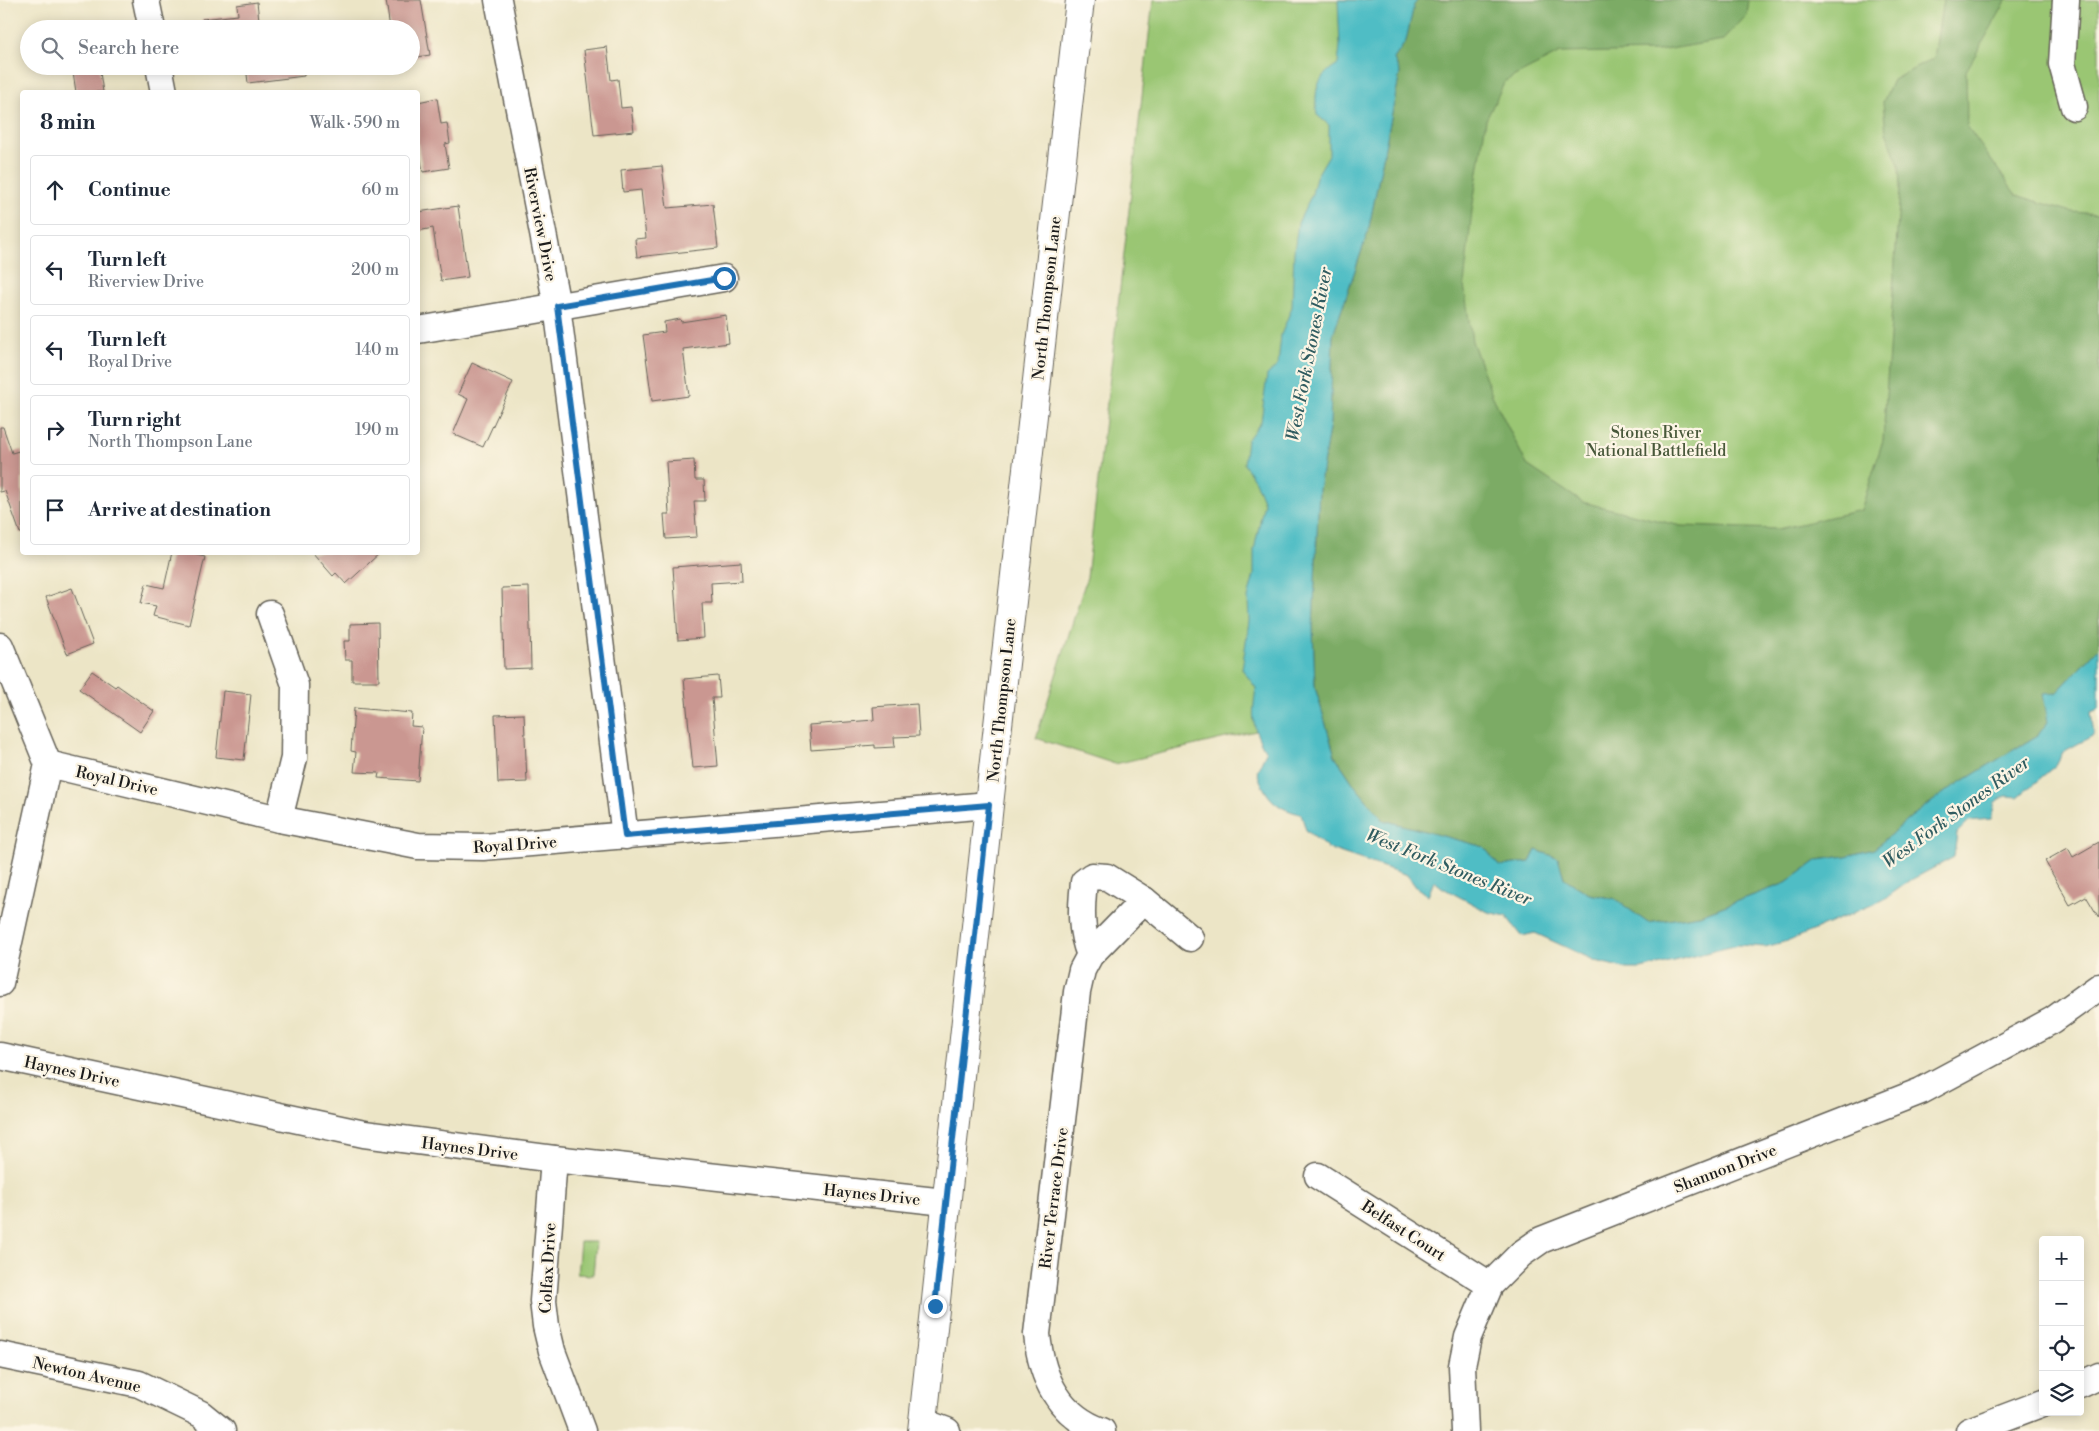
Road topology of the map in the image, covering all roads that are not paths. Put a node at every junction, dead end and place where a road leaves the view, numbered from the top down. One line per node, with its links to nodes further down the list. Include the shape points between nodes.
1 (146, 0): 5 (street)
2 (498, 0): 10 (street, Riverview Drive)
3 (1080, 0): 15 (main road, North Thompson Lane)
4 (2066, 0): 8 (street, via 2062,64)
5 (150, 20)
6 (161, 75): 7 (street)
7 (164, 90)
8 (2074, 107)
9 (724, 278): 10 (street)
10 (557, 306): 11 (street); 17 (street, Riverview Drive)
11 (420, 330)
12 (270, 614): 16 (street, via 295,685 294,758)
13 (0, 646): 14 (street)
14 (48, 764): 16 (street, Royal Drive); 21 (street)
15 (989, 805): 17 (street, Royal Drive); 26 (main road, North Thompson Lane)
16 (279, 820): 17 (street, Royal Drive, via 418,846 484,847)
17 (625, 836)
18 (1144, 900): 19 (street); 20 (street, River Terrace Drive); 20 (street, via 1106,877 1092,876 1084,882 1083,938)
19 (1190, 938)
20 (1090, 955): 33 (street, River Terrace Drive, via 1082,970 1077,992 1037,1334 1042,1367 1049,1383 1063,1404)
21 (0, 983)
22 (2099, 987): 27 (street, Shannon Drive, via 2053,1020 1921,1091 1541,1240 1521,1254)
23 (0, 1056): 24 (street, Haynes Drive, via 364,1134)
24 (554, 1159): 26 (street, Haynes Drive); 35 (street, Colfax Drive, via 543,1301 552,1351)
25 (1318, 1176): 27 (street, Belfast Court)
26 (945, 1202): 32 (main road, North Thompson Lane)
27 (1490, 1285): 36 (street, Shannon Drive, via 1468,1337 1462,1366)
28 (0, 1355): 34 (street, Newton Avenue, via 139,1384 201,1414)
29 (2099, 1376): 30 (street)
30 (2084, 1383)
31 (2039, 1405): 37 (street)
32 (931, 1428)
33 (1092, 1429)
34 (222, 1431)
35 (582, 1431)
36 (1465, 1431)
37 (1969, 1431)

